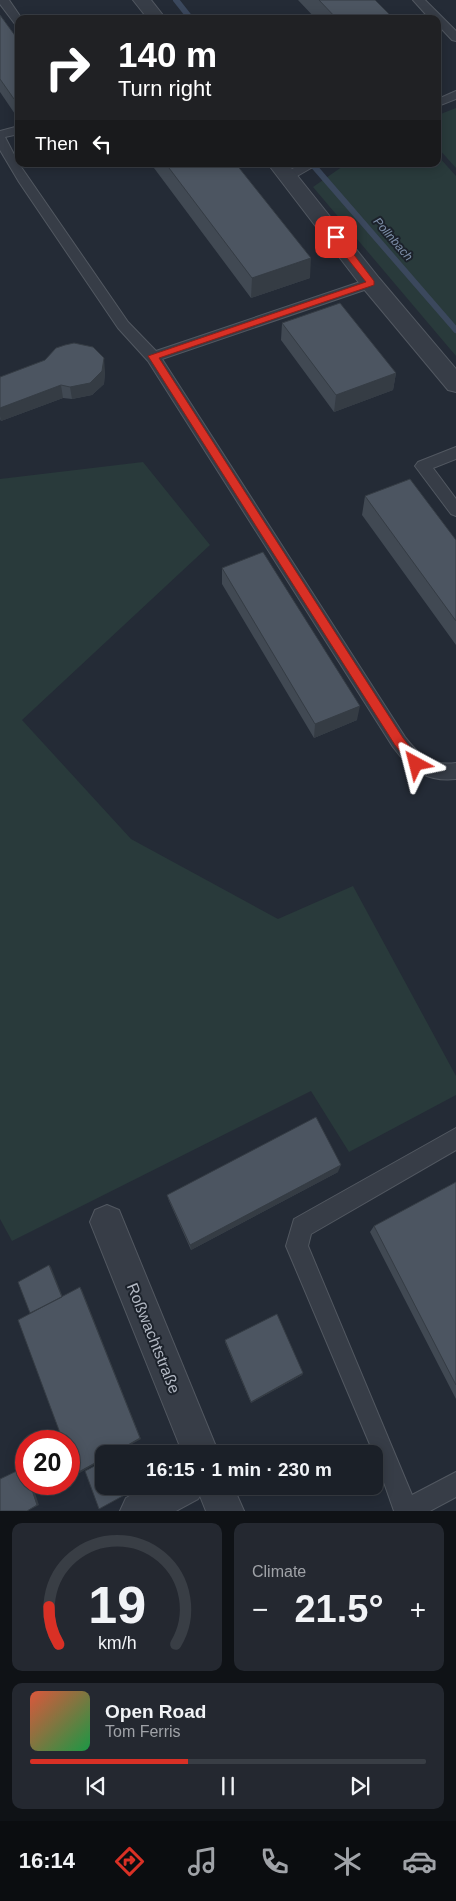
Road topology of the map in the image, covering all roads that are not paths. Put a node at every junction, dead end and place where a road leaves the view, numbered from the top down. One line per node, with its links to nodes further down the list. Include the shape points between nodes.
1 (3, 0): 6 (lane)
2 (142, 0): 4 (street)
3 (419, 0): 5 (lane)
4 (154, 15)
5 (433, 15)
6 (15, 16)
7 (441, 23): 8 (lane)
8 (456, 38)
9 (456, 94): 10 (lane)
10 (441, 102)
11 (15, 131): 12 (lane)
12 (0, 137): 13 (lane)
13 (15, 164)
14 (17, 167): 18 (lane, via 123,325)
15 (298, 167): 16 (lane)
16 (283, 170): 17 (street)
17 (371, 283): 18 (lane); 19 (street)
18 (153, 356): 22 (lane, via 399,742 416,764 442,774)
19 (456, 384)
20 (456, 453): 21 (lane, via 423,466)
21 (456, 510)
22 (456, 771)
23 (456, 1138): 31 (lane, via 302,1227 297,1246)
24 (107, 1222): 25 (street, Roßwachtstraße)
25 (197, 1445)
26 (456, 1484): 31 (lane)
27 (168, 1495): 29 (street)
28 (218, 1495): 30 (street)
29 (139, 1511)
30 (225, 1511)
31 (406, 1511)

